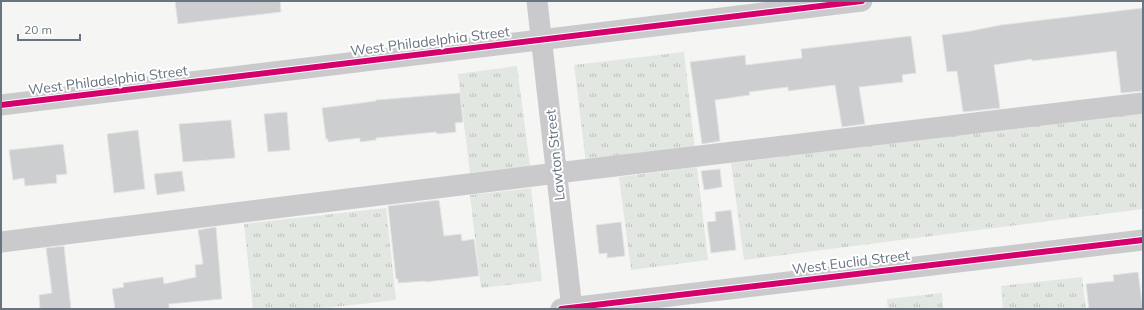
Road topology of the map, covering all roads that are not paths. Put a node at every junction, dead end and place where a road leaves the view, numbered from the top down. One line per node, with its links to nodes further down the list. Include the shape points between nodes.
1 (537, 1): 3 (street, Lawton Street)
2 (862, 1): 3 (street, West Philadelphia Street)
3 (541, 40): 5 (street, West Philadelphia Street); 6 (street, Lawton Street)
4 (1143, 104): 6 (street)
5 (1, 105)
6 (557, 173): 8 (street); 9 (street, Lawton Street)
7 (1143, 240): 9 (street, West Euclid Street)
8 (1, 242)
9 (568, 309)

